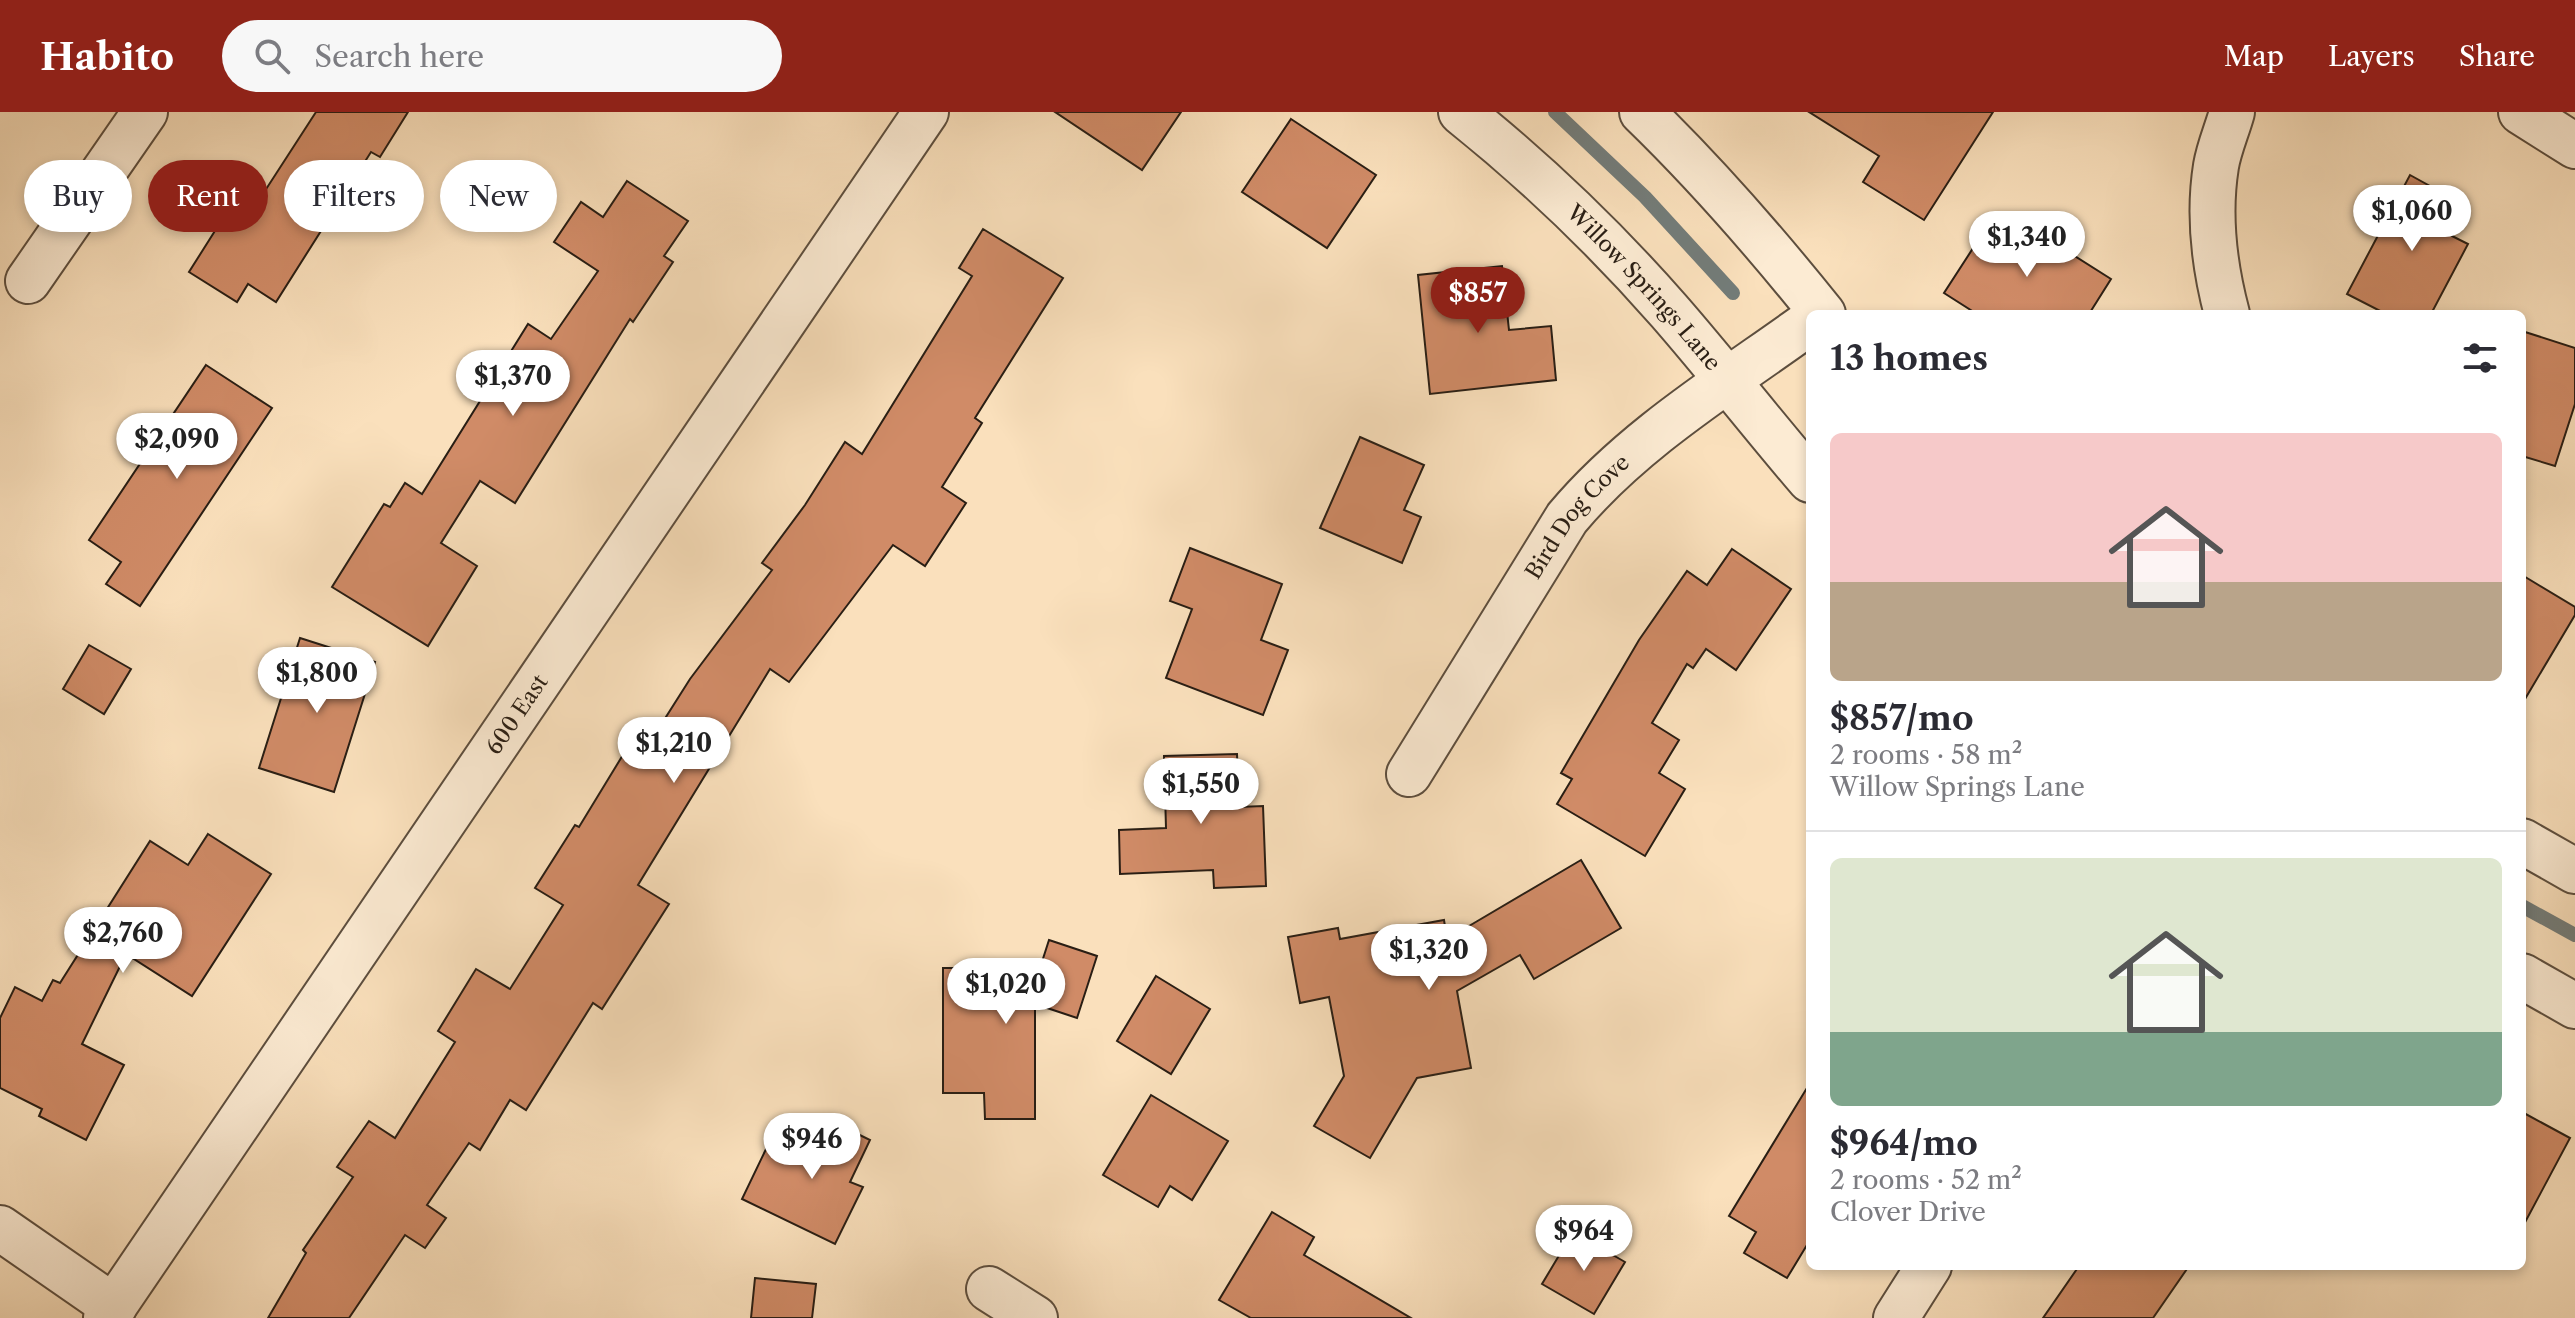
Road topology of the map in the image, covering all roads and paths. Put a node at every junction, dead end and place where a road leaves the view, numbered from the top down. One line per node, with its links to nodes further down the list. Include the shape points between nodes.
1 (145, 112): 8 (street)
2 (926, 112): 22 (street, 600 East)
3 (1461, 112): 12 (street, Willow Springs Lane, via 1594,231)
4 (1642, 112): 9 (street, via 1692,160)
5 (2232, 112): 10 (street, via 2216,164 2211,220)
6 (2521, 112): 7 (street)
7 (2575, 146)
8 (28, 281)
9 (1814, 310)
10 (2226, 310)
11 (1806, 325): 12 (street, Bird Dog Cove)
12 (1729, 381): 13 (street, Willow Springs Lane); 14 (street, Bird Dog Cove, via 1604,478 1567,518)
13 (1806, 475)
14 (1409, 774)
15 (2526, 843): 16 (street)
16 (2575, 871)
17 (2526, 978): 18 (street)
18 (2575, 1006)
19 (0, 1228): 22 (street)
20 (1926, 1270): 24 (street)
21 (989, 1289): 23 (street)
22 (110, 1312)
23 (1035, 1318)
24 (1896, 1318)

